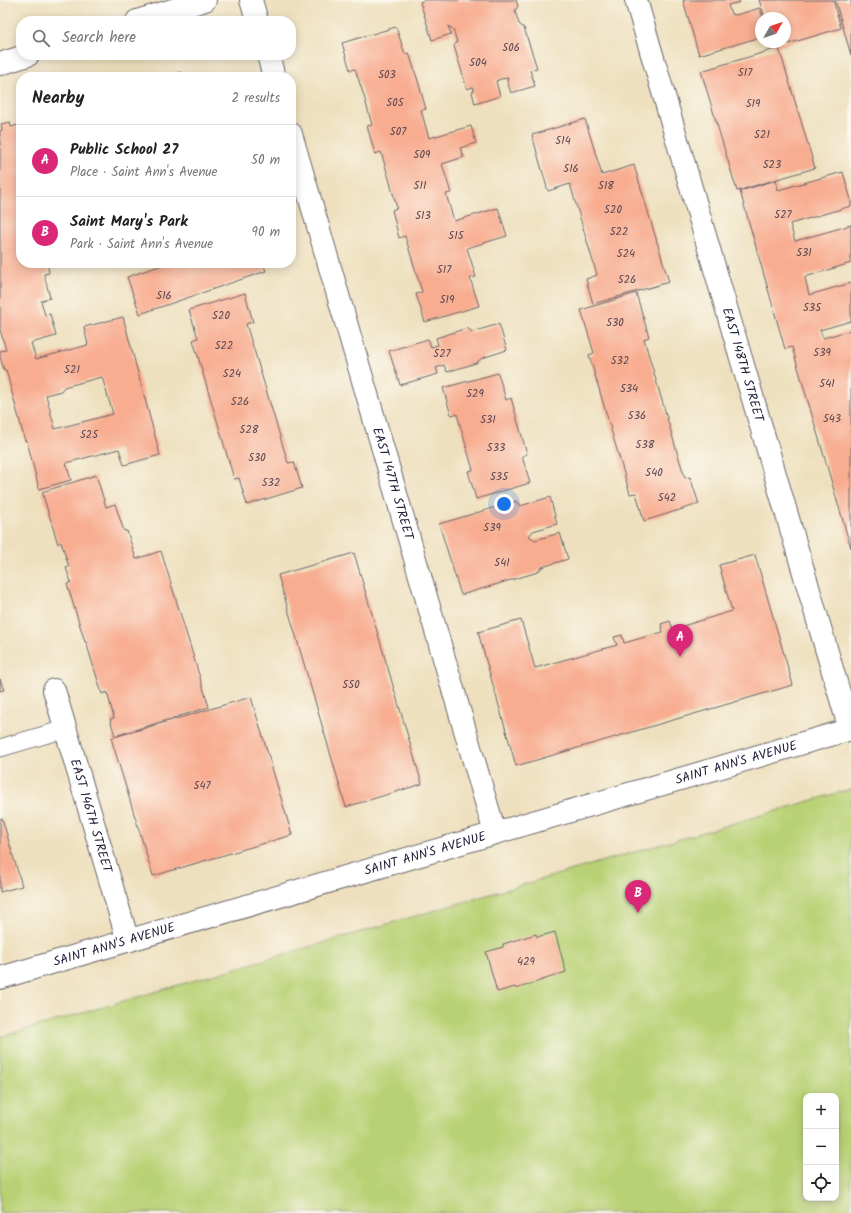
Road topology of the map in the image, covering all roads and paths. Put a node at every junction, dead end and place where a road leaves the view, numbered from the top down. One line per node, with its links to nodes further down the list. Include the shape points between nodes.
1 (205, 0): 4 (street)
2 (251, 0): 5 (street)
3 (636, 0): 13 (street, EAST 148TH STREET)
4 (154, 16)
5 (256, 16)
6 (16, 59): 8 (street)
7 (269, 60): 9 (street)
8 (0, 64)
9 (273, 72)
10 (296, 151): 15 (street, EAST 147TH STREET)
11 (54, 690): 12 (street, EAST 146TH STREET)
12 (65, 729): 14 (lane); 16 (street, EAST 146TH STREET)
13 (851, 729): 15 (street, SAINT ANN'S AVENUE)
14 (0, 748)
15 (495, 833): 16 (street, SAINT ANN'S AVENUE)
16 (128, 941): 17 (street, SAINT ANN'S AVENUE)
17 (0, 978)

